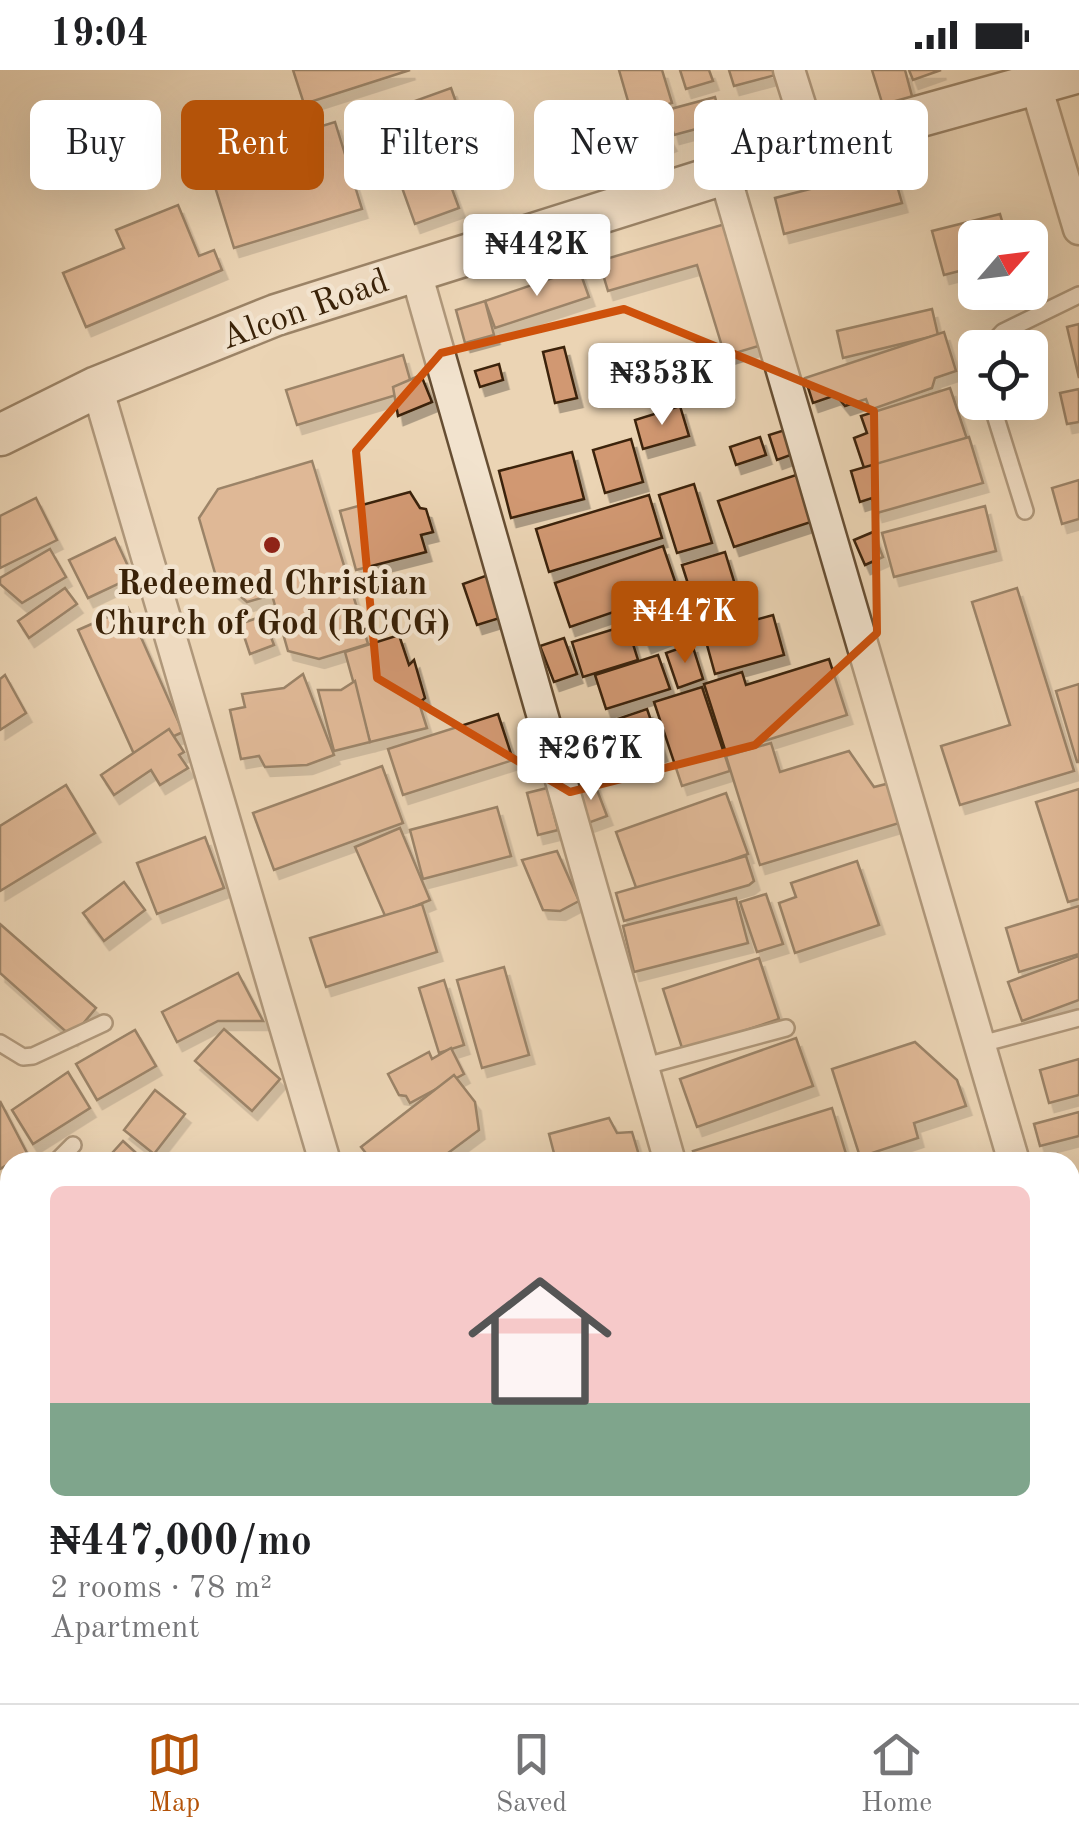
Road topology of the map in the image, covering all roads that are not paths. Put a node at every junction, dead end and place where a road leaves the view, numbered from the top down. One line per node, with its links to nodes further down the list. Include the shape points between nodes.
1 (790, 70): 4 (street)
2 (1079, 72): 3 (main road, Alcon Road)
3 (1017, 83): 5 (main road, Alcon Road); 8 (street)
4 (799, 100)
5 (928, 110)
6 (694, 185): 9 (main road, Alcon Road)
7 (728, 190): 20 (street)
8 (1079, 228)
9 (415, 269): 12 (main road, Alcon Road, via 276,315); 21 (street)
10 (1079, 295): 11 (lane)
11 (1008, 330)
12 (97, 387): 14 (main road, Alcon Road); 24 (street)
13 (997, 420): 15 (lane)
14 (0, 435)
15 (1026, 511)
16 (1079, 1018): 20 (lane)
17 (104, 1022): 19 (lane, via 33,1056)
18 (786, 1028): 21 (lane)
19 (0, 1043)
20 (981, 1044): 26 (street)
21 (642, 1067): 25 (street)
22 (73, 1144): 23 (lane)
23 (65, 1152)
24 (321, 1152)
25 (667, 1152)
26 (1011, 1152)

